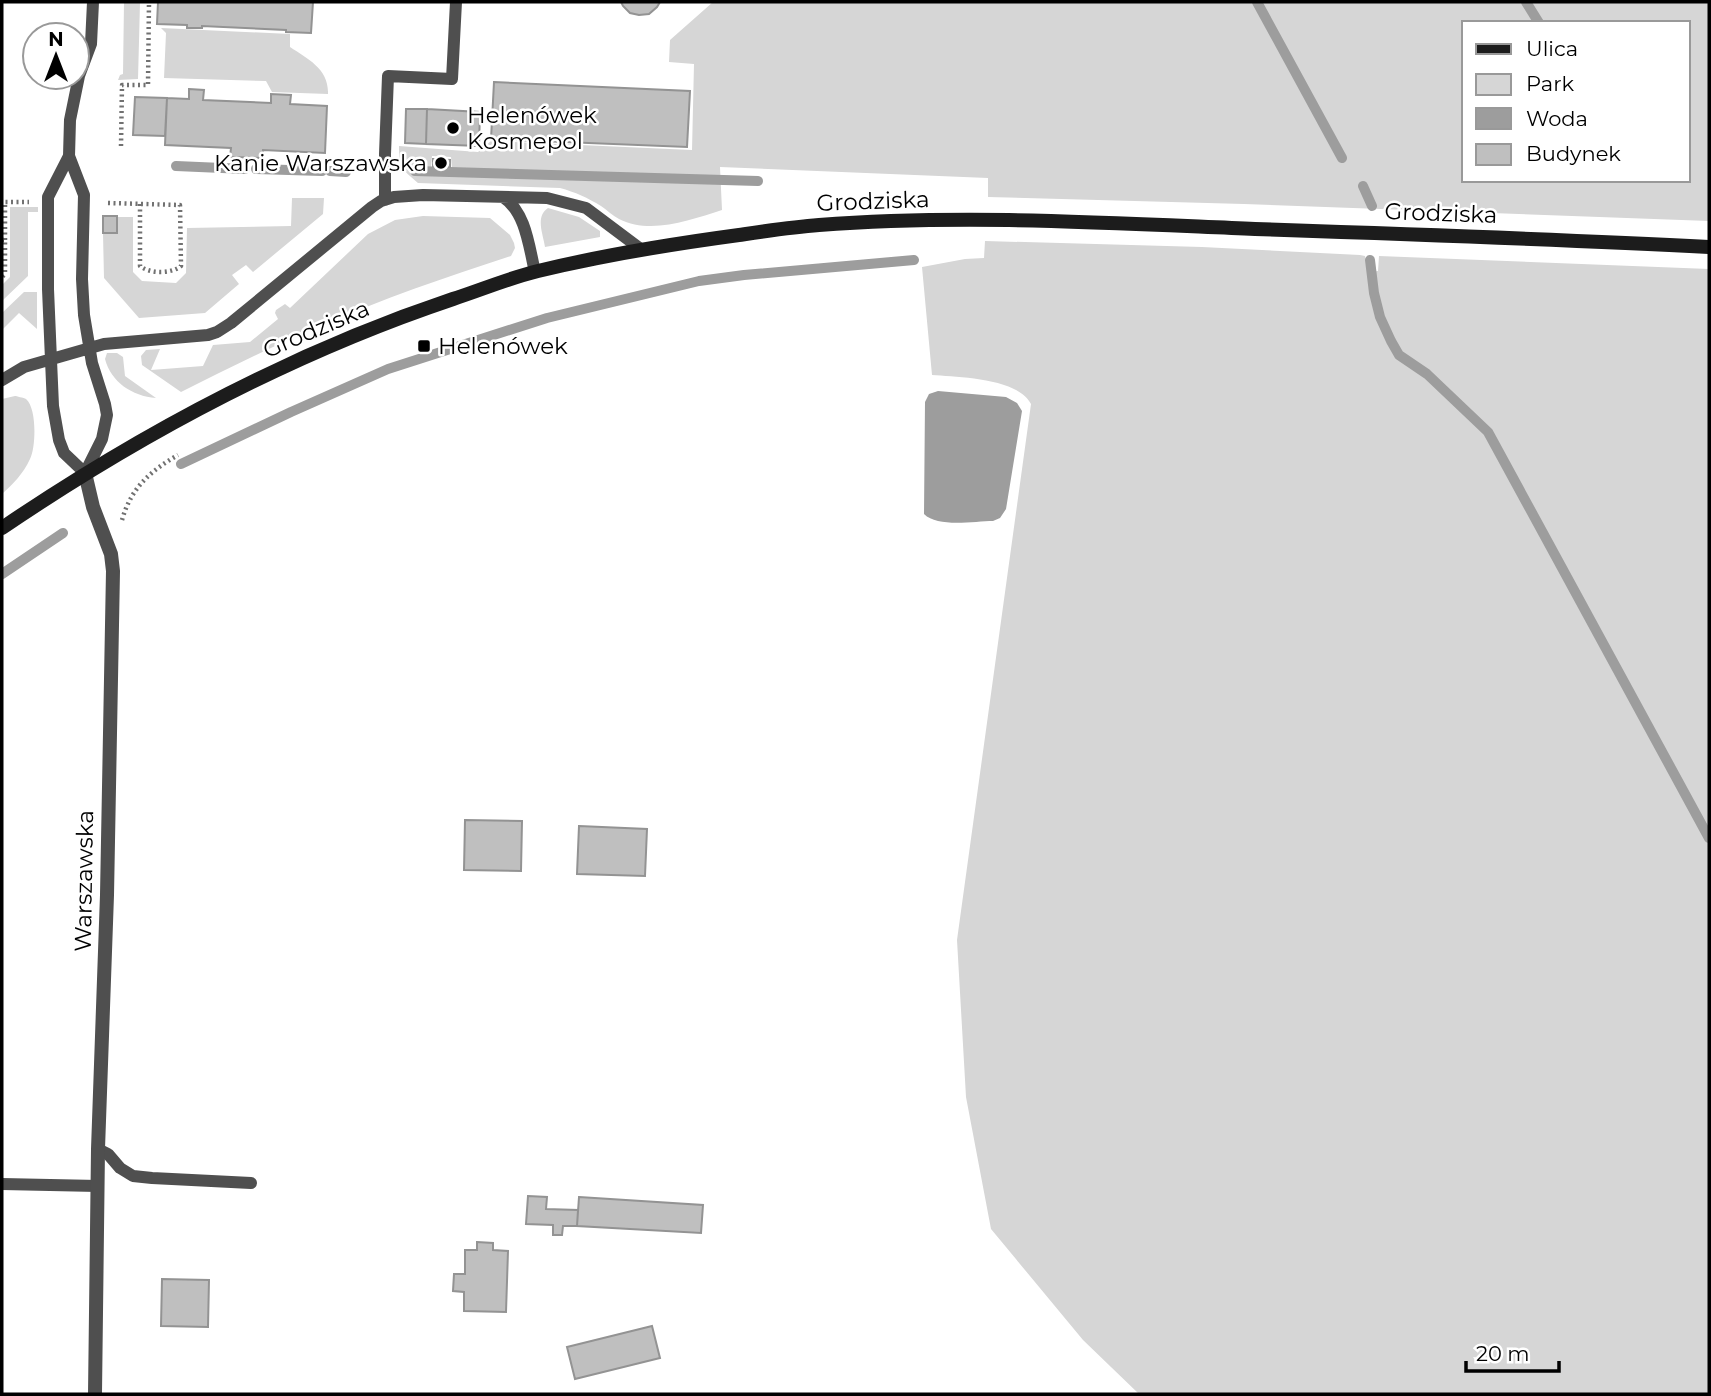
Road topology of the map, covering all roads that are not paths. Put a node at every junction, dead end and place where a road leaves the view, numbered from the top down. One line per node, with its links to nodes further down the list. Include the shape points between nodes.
1 (93, 2): 3 (lane, via 91,44 71,111)
2 (456, 2): 5 (lane, via 452,79 388,76)
3 (69, 156): 9 (lane, via 84,195 83,296); 10 (lane, via 48,197)
4 (503, 197): 5 (lane, via 423,195); 7 (lane, via 547,198 586,208); 8 (lane, via 520,217)
5 (385, 200): 9 (lane, via 217,332)
6 (1709, 247): 7 (main road, Grodziska, via 945,221 788,228)
7 (642, 250): 8 (main road, Grodziska)
8 (535, 272): 12 (main road, Grodziska, via 349,337 179,419)
9 (89, 349): 10 (lane); 12 (lane, via 107,415 102,439)
10 (51, 360): 11 (lane, via 24,367); 12 (lane, via 59,440 64,453)
11 (2, 380)
12 (85, 473): 13 (main road); 14 (street, Warszawska, via 113,571)
13 (2, 528)
14 (98, 1149): 15 (lane, via 133,1176); 17 (street, Warszawska)
15 (251, 1183)
16 (2, 1184): 17 (lane)
17 (98, 1186): 18 (street, Warszawska)
18 (95, 1394)

